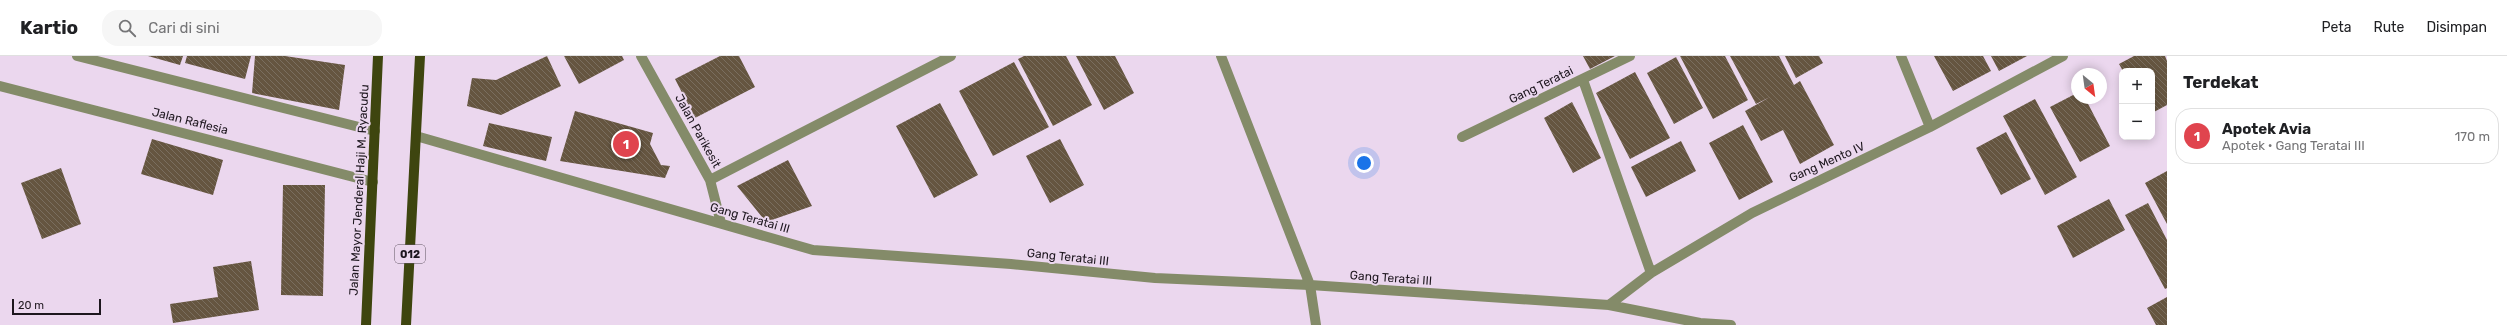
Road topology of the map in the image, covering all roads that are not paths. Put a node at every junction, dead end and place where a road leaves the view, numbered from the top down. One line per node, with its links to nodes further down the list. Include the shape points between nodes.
1 (77, 56): 13 (street)
2 (378, 56): 13 (main road, Jalan Mayor Jenderal Haji M. Ryacudu)
3 (420, 56): 14 (main road)
4 (641, 56): 16 (street, Jalan Parikesit)
5 (951, 56): 16 (street)
6 (1221, 56): 20 (street)
7 (1630, 56): 10 (street, Gang Teratai)
8 (1900, 56): 12 (street)
9 (2063, 56): 12 (street, Gang Mento IV)
10 (1583, 80): 15 (street, Gang Teratai); 19 (street)
11 (0, 86): 17 (street, Jalan Raflesia)
12 (1930, 127): 19 (street, Gang Mento IV, via 1765,206)
13 (375, 131): 17 (main road, Jalan Mayor Jenderal Haji M. Ryacudu)
14 (416, 136): 18 (street, Gang Teratai III); 24 (main road, 012)
15 (1462, 137)
16 (710, 180): 18 (street, Jalan Parikesit)
17 (373, 182): 23 (main road, Jalan Mayor Jenderal Haji M. Ryacudu)
18 (721, 223): 20 (street, Gang Teratai III, via 813,250 1011,264 1155,278)
19 (1651, 273): 21 (street, Gang Mento IV)
20 (1310, 285): 21 (street, Gang Teratai III); 25 (street)
21 (1609, 305): 22 (street, Gang Teratai III)
22 (1700, 324): 26 (street, Gang Teratai III)
23 (366, 325)
24 (406, 325)
25 (1316, 325)
26 (1731, 325)

